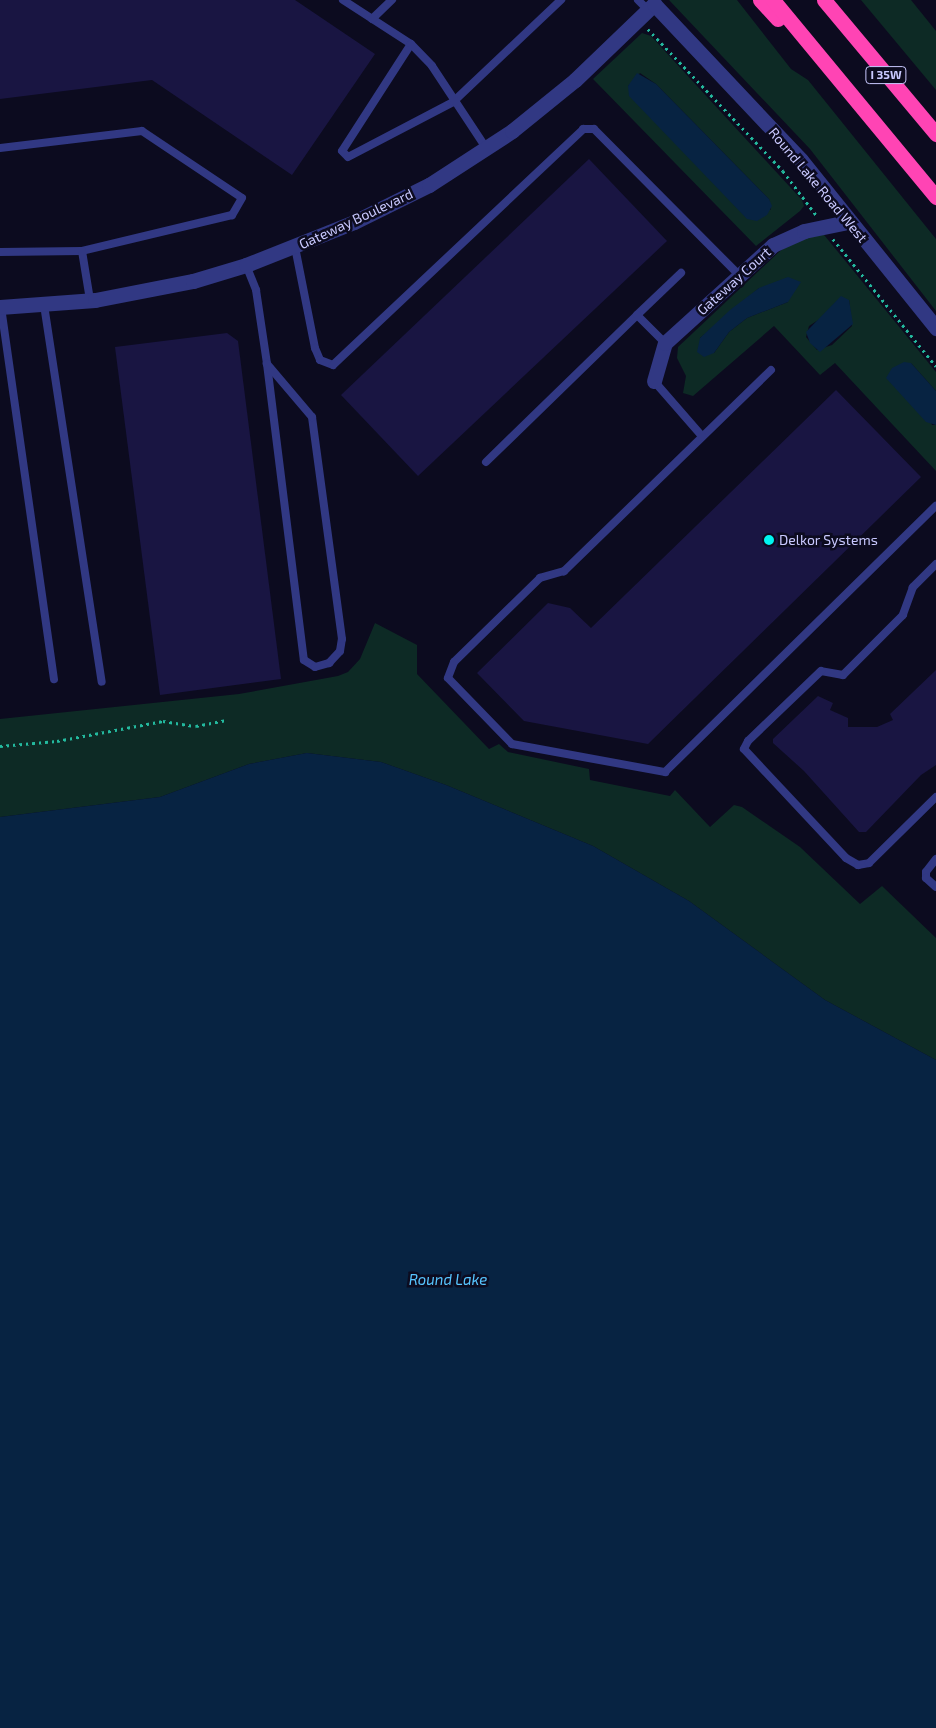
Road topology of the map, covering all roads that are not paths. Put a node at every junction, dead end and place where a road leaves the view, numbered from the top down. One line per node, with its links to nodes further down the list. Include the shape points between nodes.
1 (343, 0): 8 (lane)
2 (392, 0): 8 (lane)
3 (561, 0): 10 (lane)
4 (760, 0): 11 (highway)
5 (773, 0): 11 (highway, I 35W)
6 (825, 0): 12 (highway, I 35W)
7 (645, 8): 14 (street, Gateway Boulevard, via 575,80); 16 (street, Round Lake Road West, via 801,160)
8 (372, 19): 9 (lane)
9 (411, 44): 10 (lane, via 432,66); 10 (lane, via 342,151 348,158)
10 (453, 102): 14 (lane)
11 (872, 120): 15 (highway, I 35W)
12 (936, 134)
13 (0, 148): 18 (lane, via 142,131 242,198 232,215)
14 (486, 148): 17 (street, Gateway Boulevard, via 387,206)
15 (936, 197)
16 (848, 222): 22 (street, Gateway Court, via 804,231 773,245); 27 (street, Round Lake Road West)
17 (295, 247): 20 (street, Gateway Boulevard); 22 (lane, via 315,348 320,360 333,365 582,129 594,129)
18 (82, 251): 19 (lane); 23 (lane)
19 (0, 252)
20 (246, 265): 23 (street, Gateway Boulevard, via 193,281); 29 (lane, via 256,290)
21 (681, 272): 26 (lane)
22 (739, 275): 28 (street, Gateway Court)
23 (90, 300): 24 (street, Gateway Boulevard)
24 (44, 305): 25 (street, Gateway Boulevard); 37 (lane)
25 (1, 307): 36 (lane)
26 (637, 315): 28 (lane); 33 (lane)
27 (936, 328)
28 (665, 343): 31 (street)
29 (267, 364): 29 (lane, via 304,660 315,667 329,663 340,652 342,639 312,417)
30 (770, 370): 32 (lane)
31 (654, 381): 32 (lane)
32 (702, 436): 34 (lane, via 564,571 540,578 454,662 448,678 512,744 665,772)
33 (486, 462)
34 (936, 506)
35 (936, 564): 38 (lane, via 913,587 903,615 842,675 821,671 748,741 744,749 846,858 858,865 869,863)
36 (54, 679)
37 (102, 682)
38 (936, 797)
39 (936, 859): 40 (lane, via 928,866 926,878)
40 (936, 888)

